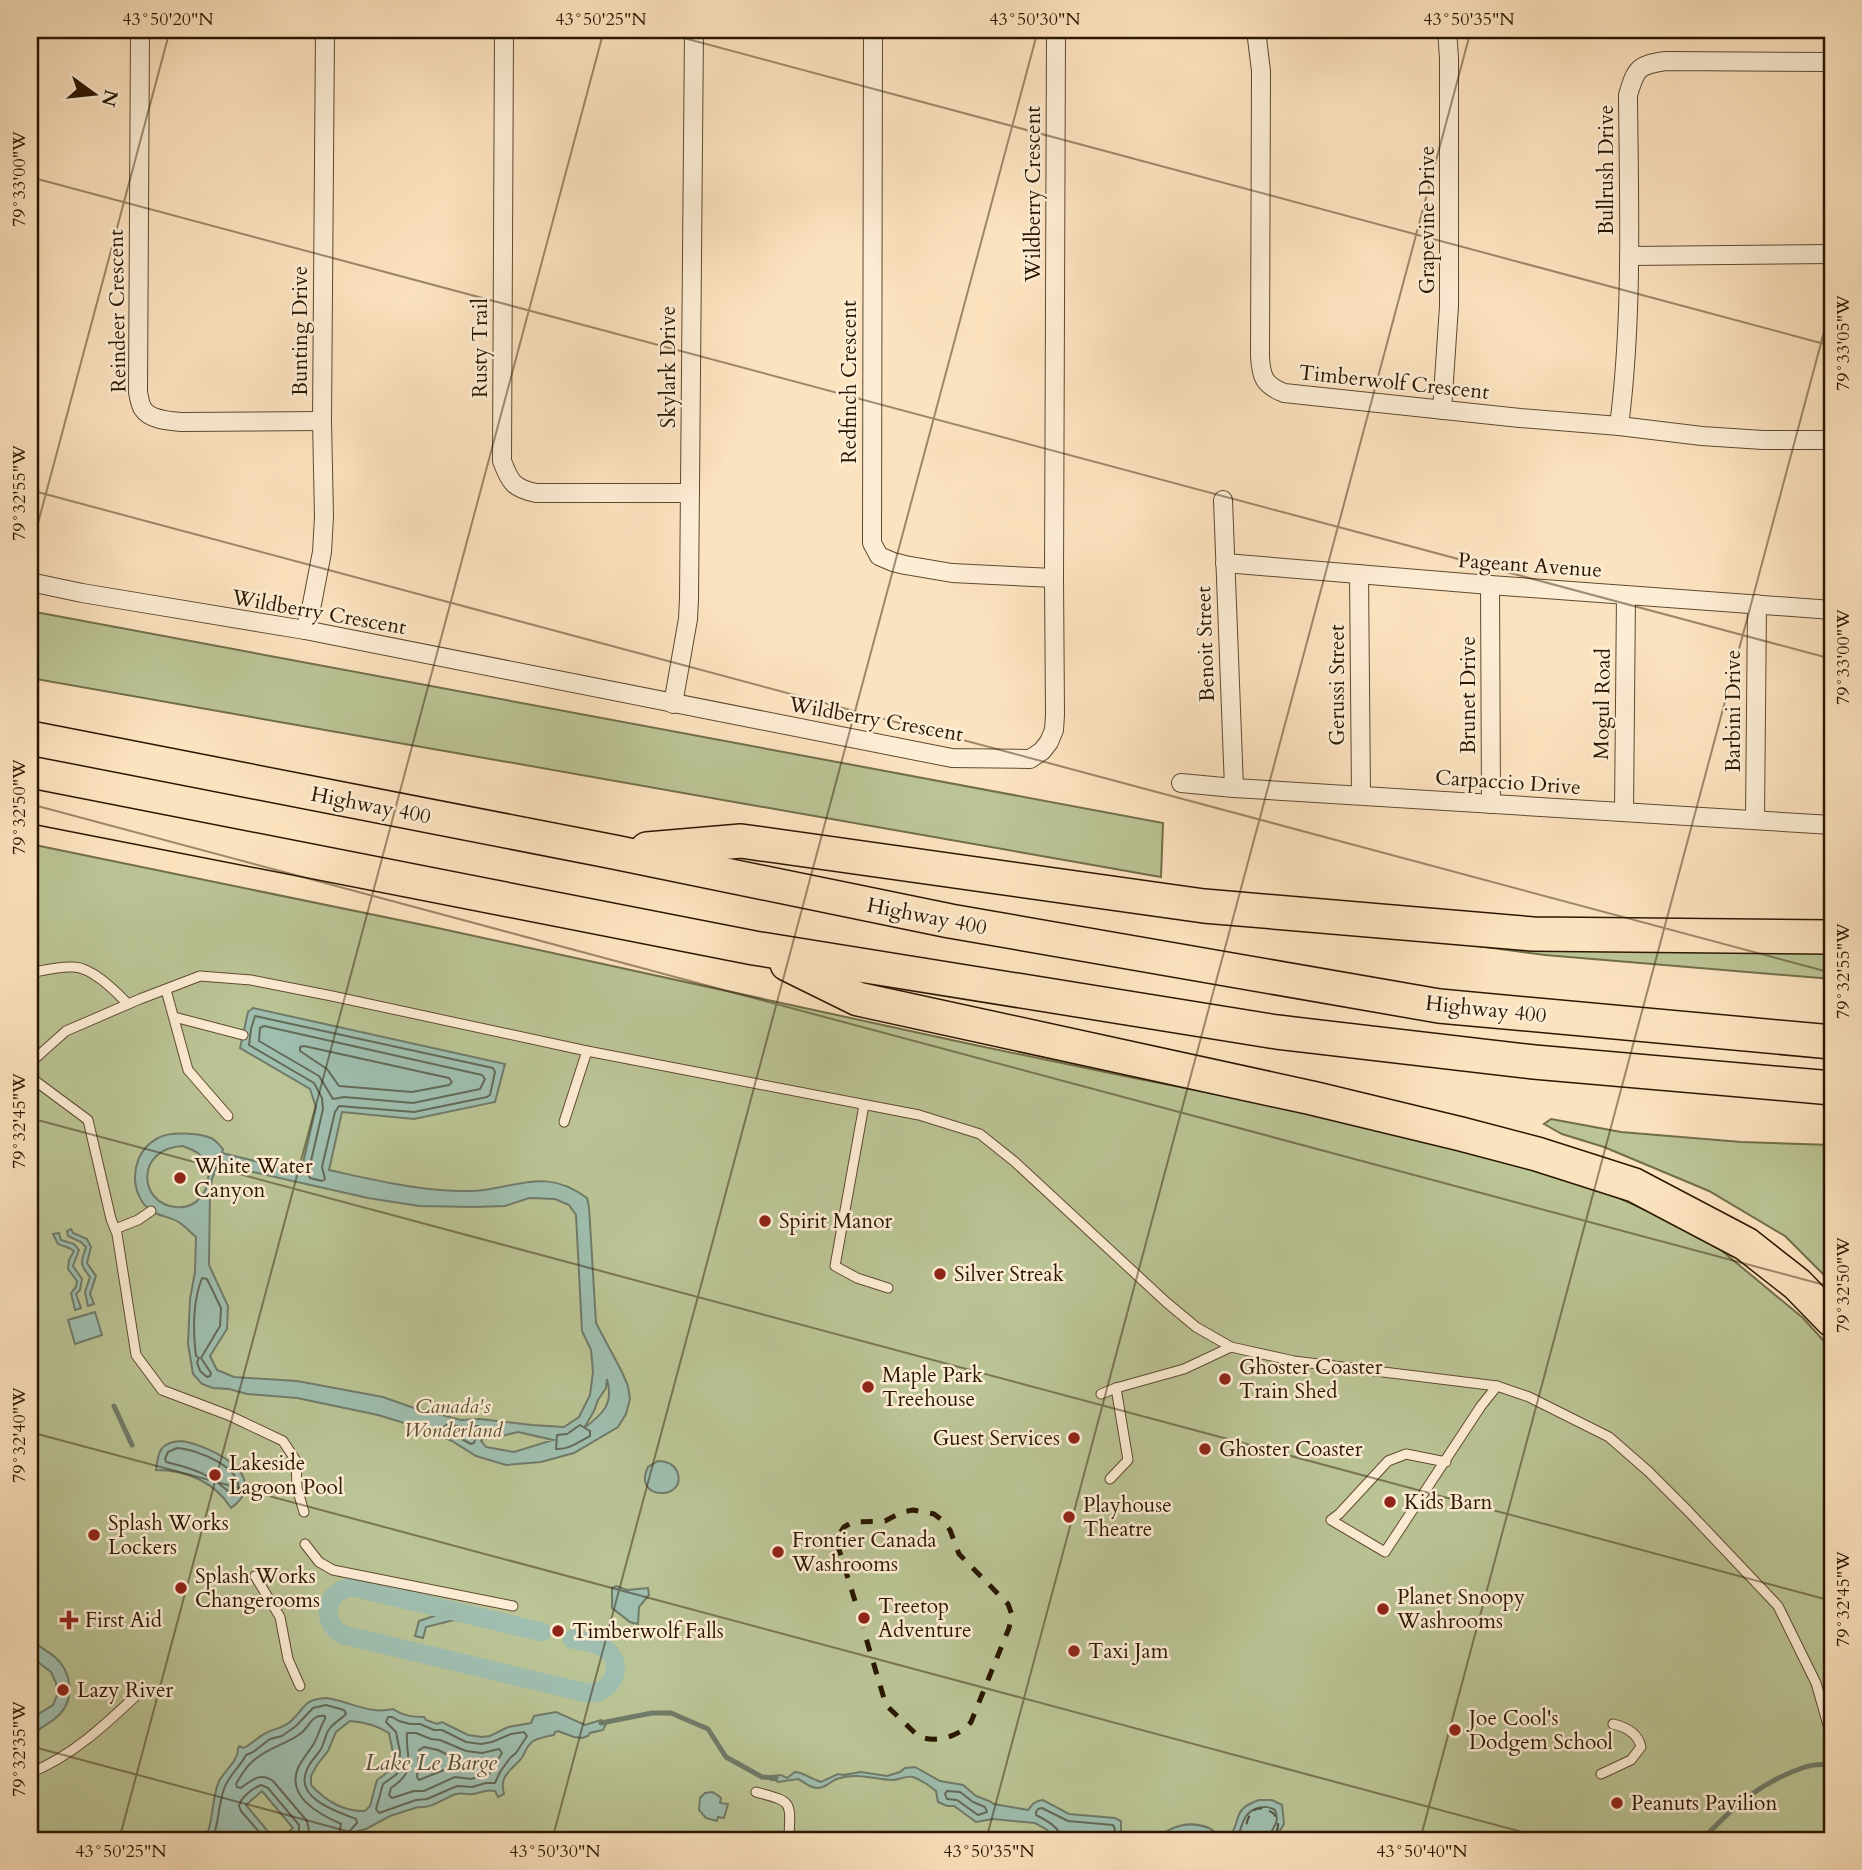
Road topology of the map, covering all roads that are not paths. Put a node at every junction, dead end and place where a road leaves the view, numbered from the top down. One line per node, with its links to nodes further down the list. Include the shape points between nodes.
1 (140, 30): 13 (street, Reindeer Crescent, via 138,392 142,409 166,421)
2 (325, 30): 13 (street, Bunting Drive)
3 (504, 30): 16 (street, Rusty Trail, via 502,460 509,480 536,494)
4 (694, 30): 16 (street, Skylark Drive)
5 (873, 30): 20 (street, Redfinch Crescent, via 872,543 879,556 905,565 952,573)
6 (1056, 30): 20 (street, Wildberry Crescent)
7 (1256, 30): 12 (street, Timberwolf Crescent, via 1261,71 1261,373 1271,388 1284,393)
8 (1447, 30): 12 (street, Grapevine Drive, via 1450,306)
9 (1832, 62): 11 (street, Bullrush Drive, via 1666,61 1646,64 1634,74 1628,95)
10 (1832, 254): 11 (street)
11 (1629, 256): 14 (street, Bullrush Drive)
12 (1442, 410): 14 (street, Timberwolf Crescent)
13 (322, 421): 26 (street, Bunting Drive, via 322,552)
14 (1619, 426): 15 (street, Timberwolf Crescent, via 1739,439)
15 (1832, 440)
16 (690, 493): 27 (street, Skylark Drive, via 688,619)
17 (1223, 500): 18 (street, Benoit Street)
18 (1225, 563): 19 (street, Pageant Avenue); 30 (street, Benoit Street)
19 (1359, 574): 22 (street, Pageant Avenue); 31 (street, Gerussi Street)
20 (1054, 578): 27 (street, Wildberry Crescent, via 1054,730 1042,751 1030,759 952,758)
21 (30, 582): 26 (street, Wildberry Crescent)
22 (1490, 585): 23 (street, Pageant Avenue); 32 (street, Brunet Drive)
23 (1626, 595): 24 (street, Pageant Avenue); 34 (street, Mogul Road)
24 (1757, 604): 25 (street, Pageant Avenue); 35 (street, Barbini Drive)
25 (1832, 610)
26 (305, 630): 27 (street, Wildberry Crescent)
27 (673, 704)
28 (30, 738): 37 (highway, Highway 400)
29 (1181, 783): 30 (street, Carpaccio Drive)
30 (1234, 788): 31 (street, Carpaccio Drive)
31 (1361, 795): 32 (street, Carpaccio Drive)
32 (1491, 804): 34 (street, Carpaccio Drive)
33 (30, 806): 39 (highway)
34 (1624, 812): 35 (street, Carpaccio Drive)
35 (1755, 819): 36 (street, Carpaccio Drive)
36 (1832, 825)
37 (614, 852): 38 (highway, via 741,841 1204,906 1533,934); 45 (highway, Highway 400, via 950,921 1439,1006)
38 (1832, 937)
39 (754, 948): 49 (highway, via 1277,1032 1534,1062); 56 (highway, via 858,999 1447,1130 1634,1185 1746,1244 1797,1284)
40 (30, 973): 42 (lane, via 77,966 106,982)
41 (166, 990): 42 (lane); 43 (lane); 46 (lane, via 200,976 251,980)
42 (128, 1004): 47 (lane, via 66,1031)
43 (174, 1017): 44 (lane); 51 (lane, via 188,1070)
44 (243, 1035)
45 (1832, 1042)
46 (587, 1051): 50 (lane); 52 (lane)
47 (30, 1063)
48 (30, 1077): 54 (lane, via 88,1120)
49 (1832, 1087)
50 (864, 1105): 55 (lane, via 835,1266); 57 (lane, via 919,1115 980,1134 1196,1327)
51 (228, 1116)
52 (564, 1122)
53 (151, 1211): 54 (lane)
54 (115, 1229): 63 (lane, via 136,1355 162,1390 283,1441 296,1461 296,1488)
55 (888, 1287)
56 (1832, 1320)
57 (1231, 1347): 58 (lane, via 1294,1361); 59 (lane, via 1184,1369)
58 (1497, 1386): 61 (lane); 70 (lane, via 1609,1437 1688,1511 1778,1606 1816,1683)
59 (1116, 1388): 60 (lane); 62 (lane, via 1128,1460)
60 (1101, 1394)
61 (1446, 1462): 61 (lane, via 1406,1454 1388,1461 1331,1520 1385,1552)
62 (1110, 1479)
63 (304, 1512)
64 (305, 1544): 66 (lane, via 319,1562 333,1570)
65 (255, 1576): 67 (lane, via 280,1617 288,1659)
66 (513, 1606)
67 (300, 1686)
68 (140, 1692): 71 (lane, via 74,1750)
69 (1613, 1724): 72 (lane, via 1625,1727 1641,1747 1631,1760)
70 (1832, 1739)
71 (30, 1773)
72 (1601, 1774)
73 (756, 1791): 74 (lane, via 785,1800 790,1808)
74 (791, 1840)

